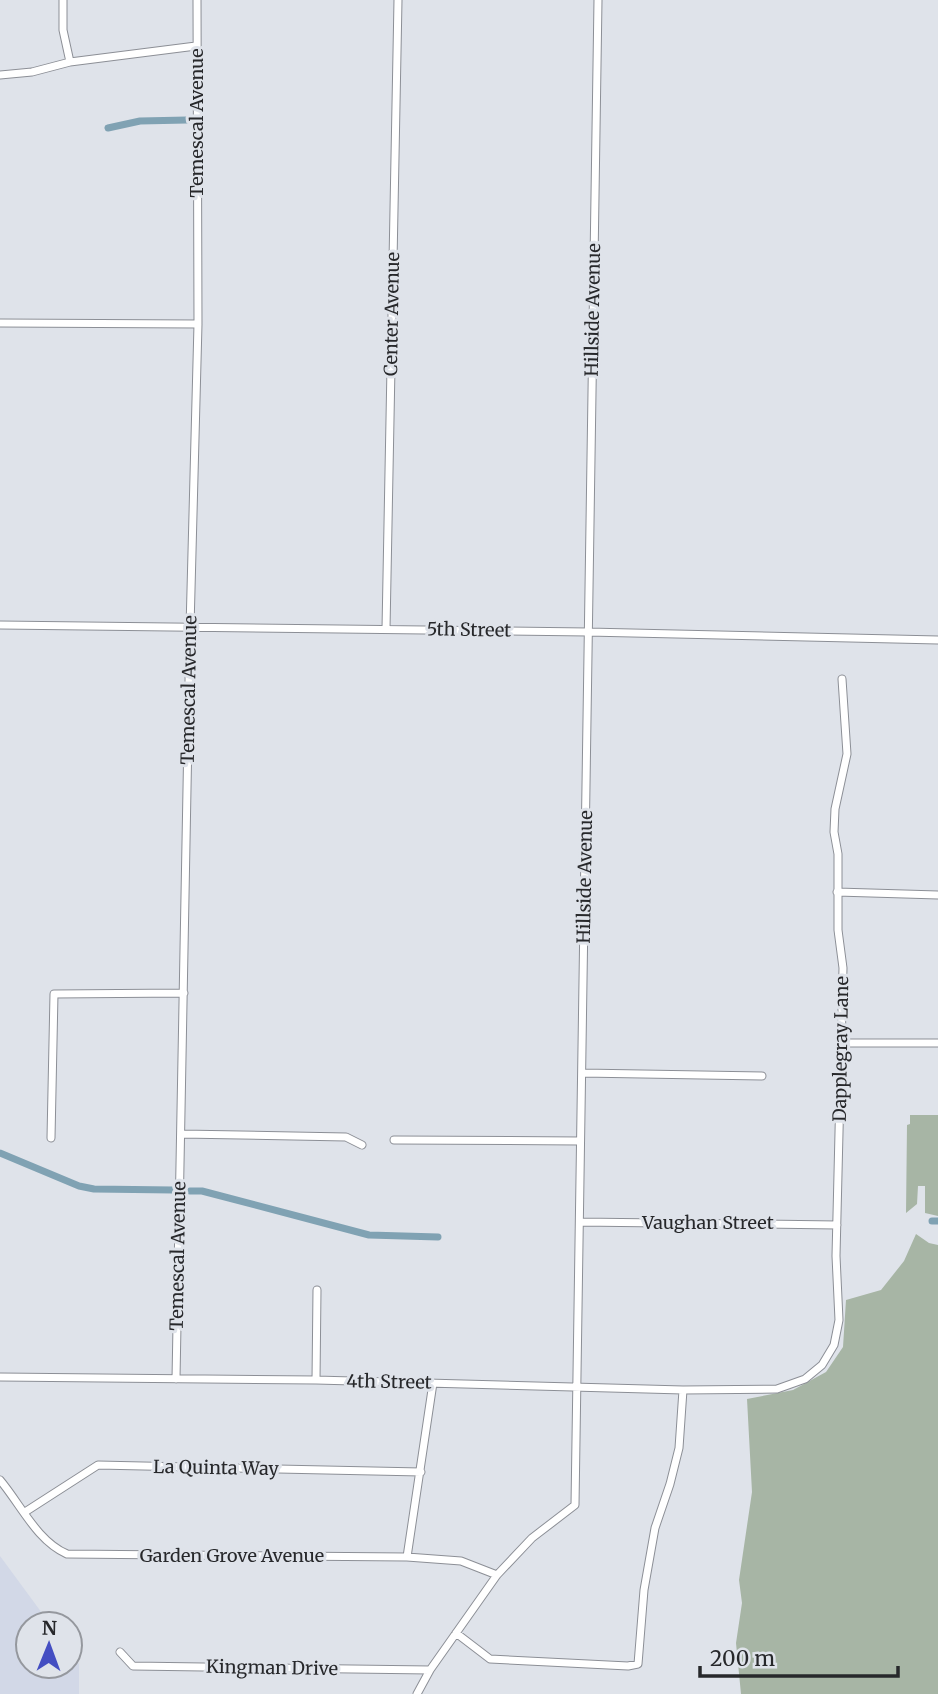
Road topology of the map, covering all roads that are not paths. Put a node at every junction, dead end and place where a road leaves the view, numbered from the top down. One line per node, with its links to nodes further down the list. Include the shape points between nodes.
1 (63, 0): 6 (street)
2 (197, 0): 5 (street, Temescal Avenue)
3 (398, 0): 12 (street, Center Avenue)
4 (598, 0): 13 (street, Hillside Avenue)
5 (196, 46): 6 (street); 9 (street, Temescal Avenue)
6 (70, 62): 7 (street)
7 (0, 75)
8 (0, 323): 9 (street)
9 (198, 324): 11 (street, Temescal Avenue)
10 (0, 625): 11 (street, 5th Street)
11 (190, 628): 12 (street, 5th Street); 18 (street, Temescal Avenue)
12 (386, 629): 13 (street, 5th Street)
13 (588, 632): 14 (street, 5th Street); 21 (street, Hillside Avenue)
14 (938, 640)
15 (842, 679): 16 (street, Dapplegray Lane, via 846,754 835,809)
16 (837, 892): 17 (street); 19 (street, Dapplegray Lane, via 843,968)
17 (938, 895)
18 (184, 993): 23 (street, Temescal Avenue); 24 (street, via 54,994)
19 (841, 1043): 20 (street); 29 (street, Dapplegray Lane)
20 (938, 1043)
21 (582, 1073): 22 (street); 26 (street, Hillside Avenue)
22 (762, 1076)
23 (181, 1134): 27 (street, via 346,1137); 32 (street, Temescal Avenue)
24 (51, 1138)
25 (394, 1140): 26 (street)
26 (580, 1141): 28 (street, Hillside Avenue)
27 (362, 1145)
28 (580, 1222): 29 (street, Vaughan Street); 35 (street, Hillside Avenue)
29 (836, 1224): 36 (street, Dapplegray Lane, via 839,1321 834,1345 822,1365 804,1379)
30 (317, 1290): 33 (street)
31 (0, 1377): 32 (street, 4th Street)
32 (176, 1379): 33 (street, 4th Street)
33 (316, 1380): 34 (street, 4th Street)
34 (433, 1383): 35 (street, 4th Street); 38 (street)
35 (576, 1386): 37 (street, 4th Street); 42 (street, Hillside Avenue, via 575,1505 532,1538)
36 (777, 1389): 37 (street, 4th Street)
37 (682, 1390): 43 (street, via 678,1448 654,1528 644,1590 638,1664 490,1659)
38 (421, 1472): 40 (street, La Quinta Way, via 98,1465); 41 (street)
39 (0, 1480): 40 (street, Garden Grove Avenue)
40 (25, 1512): 41 (street, Garden Grove Avenue, via 43,1538 67,1554)
41 (407, 1557): 42 (street, Garden Grove Avenue, via 461,1561)
42 (497, 1575): 43 (street, Hillside Avenue)
43 (456, 1633): 45 (street, Hillside Avenue)
44 (120, 1653): 45 (street, Kingman Drive, via 133,1666)
45 (430, 1670): 46 (street, Hillside Avenue)
46 (417, 1694)

